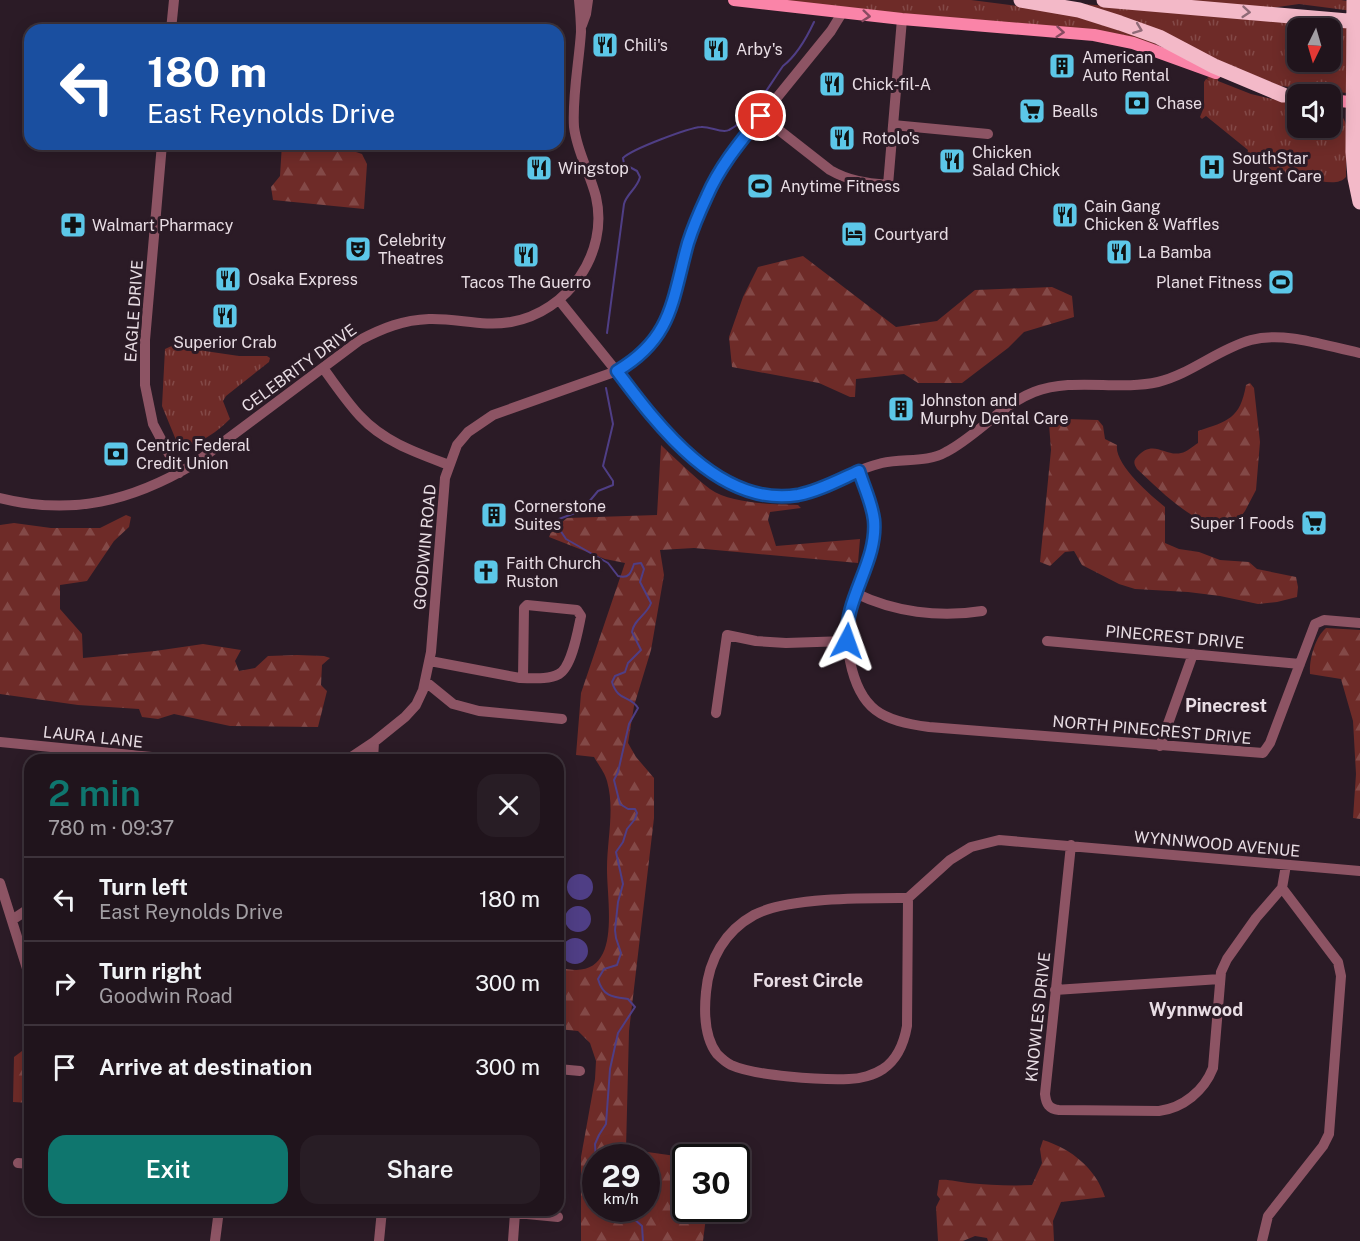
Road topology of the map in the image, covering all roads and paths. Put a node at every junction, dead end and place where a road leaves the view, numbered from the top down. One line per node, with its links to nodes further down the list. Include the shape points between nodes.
1 (174, 0): 11 (street)
2 (579, 0): 12 (street)
3 (588, 0): 12 (street)
4 (734, 0): 8 (main road)
5 (1021, 0): 13 (highway, one-way to 13, via 1120,22 1246,81)
6 (1104, 0): 10 (highway, one-way to 10)
7 (1354, 0): 16 (highway)
8 (842, 13): 9 (main road, one-way to 9); 17 (street, GOODWIN ROAD)
9 (902, 19): 14 (main road, one-way to 14, via 1094,35 1133,43 1245,86); 18 (street)
10 (1360, 22)
11 (172, 24)
12 (581, 28): 22 (street, CELEBRITY DRIVE, via 574,128 596,198 598,232 580,277)
13 (1287, 95)
14 (1287, 95)
15 (1341, 101): 16 (main road)
16 (1357, 103): 21 (highway, via 1355,178)
17 (761, 116): 18 (street, via 830,170 855,182 871,184 888,185); 25 (street, GOODWIN ROAD, via 711,185 692,233 667,321 646,349)
18 (893, 125): 19 (street)
19 (988, 134)
20 (161, 150): 28 (street, EAGLE DRIVE, via 145,340 145,385 153,424)
21 (1360, 202)
22 (559, 300): 24 (street, CELEBRITY DRIVE, via 512,322 431,319 386,326); 25 (street)
23 (1360, 353): 27 (street, via 1269,336 1249,341 1158,382 1056,386 1018,401 943,454 882,463)
24 (323, 368): 26 (street, via 374,429 391,441); 28 (street, CELEBRITY DRIVE)
25 (617, 371): 26 (street, GOODWIN ROAD, via 493,415 468,432); 27 (street, via 673,439 712,473 734,485 758,493 799,495)
26 (448, 465): 36 (street, GOODWIN ROAD)
27 (859, 471): 30 (street, NORTH PINECREST DRIVE, via 873,513 874,530)
28 (179, 473): 29 (street, CELEBRITY DRIVE, via 145,490 82,505 48,506)
29 (0, 498)
30 (855, 593): 31 (street, via 881,605 906,610); 33 (street, NORTH PINECREST DRIVE, via 848,616)
31 (982, 611)
32 (1360, 623): 37 (street, NORTH PINECREST DRIVE, via 1319,621)
33 (847, 641): 40 (street, via 786,643 727,635); 44 (street, NORTH PINECREST DRIVE, via 862,697 886,717 905,724)
34 (1047, 641): 35 (street, PINECREST DRIVE)
35 (1193, 654): 37 (street, PINECREST DRIVE); 44 (street)
36 (430, 661): 38 (street); 39 (street, GOODWIN ROAD)
37 (1300, 664): 44 (street, NORTH PINECREST DRIVE, via 1263,753)
38 (523, 678): 38 (street, via 551,676 565,668 581,616 577,610 527,605 524,608)
39 (426, 682): 41 (street, via 453,704 470,709); 43 (street, GOODWIN ROAD, via 416,705)
40 (716, 713)
41 (562, 719)
42 (0, 742): 45 (street, LAURA LANE)
43 (374, 742): 46 (street, GOODWIN ROAD); 47 (street)
44 (1160, 746)
45 (121, 754)
46 (356, 754)
47 (373, 754)
48 (1071, 845): 49 (street, WYNNWOOD AVENUE); 53 (street, via 999,840 971,847 950,860); 58 (street, KNOWLES DRIVE)
49 (1286, 865): 50 (street, WYNNWOOD AVENUE); 52 (street)
50 (1360, 871)
51 (0, 883): 55 (street)
52 (1282, 888): 57 (street, KNOWLES DRIVE, via 1227,958); 71 (street, via 1338,962 1341,976 1328,1138 1268,1216)
53 (908, 898): 53 (street, via 787,905 756,914 738,925 713,957 706,986 708,1034 716,1053 730,1065 773,1074 850,1079 883,1069 904,1043 907,1026)
54 (24, 912): 55 (street)
55 (12, 920): 56 (street)
56 (24, 959)
57 (1220, 980): 58 (street); 58 (street, KNOWLES DRIVE, via 1216,1053 1208,1081 1183,1103 1159,1111 1059,1110 1049,1106 1045,1094)
58 (1055, 990)
59 (564, 1070): 60 (street)
60 (580, 1071)
61 (18, 1163): 62 (street)
62 (24, 1164)
63 (218, 1216): 68 (street)
64 (381, 1216): 69 (street)
65 (515, 1216): 70 (street)
66 (547, 1216): 67 (street)
67 (558, 1217)
68 (215, 1241)
69 (379, 1241)
70 (513, 1241)
71 (1262, 1241)

